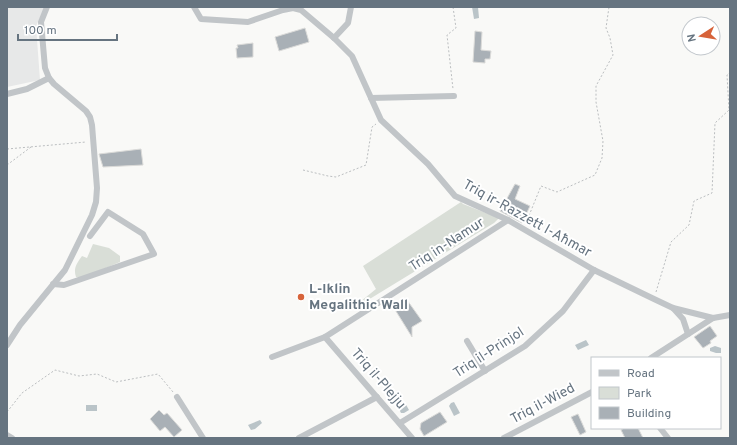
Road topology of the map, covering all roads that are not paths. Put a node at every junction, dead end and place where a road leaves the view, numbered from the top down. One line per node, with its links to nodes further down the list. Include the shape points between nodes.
1 (46, 7): 5 (street, via 41,22 45,68)
2 (194, 7): 4 (street, Triq ir-Razzett l-Aħmar, via 201,19 248,22 293,8 301,10)
3 (350, 7): 4 (street, via 348,23)
4 (334, 38): 8 (street, Triq ir-Razzett l-Aħmar, via 352,56)
5 (49, 78): 6 (street, via 27,89); 12 (street, via 90,117 97,188 92,215 65,270)
6 (7, 94)
7 (454, 96): 8 (street)
8 (371, 98): 9 (street, Triq ir-Razzett l-Aħmar, via 381,120 428,164 455,196)
9 (508, 220): 11 (street, Triq ir-Razzett l-Aħmar); 17 (street, Triq in-Namur)
10 (90, 236): 12 (street, via 108,212 143,234 154,254 64,285)
11 (594, 270): 13 (street, Triq ir-Razzett l-Aħmar); 22 (street, Triq il-Prinjol, via 563,311 525,346)
12 (53, 284): 19 (street, via 20,324)
13 (673, 308): 15 (street, Triq ir-Razzett l-Aħmar); 16 (street, Triq ir-Razzett l-Aħmar, via 683,319)
14 (730, 315): 15 (street)
15 (712, 318): 16 (street)
16 (688, 334): 21 (street)
17 (325, 337): 20 (street, Triq in-Namur); 25 (street, Triq il-Plejju)
18 (467, 341): 22 (street)
19 (7, 345)
20 (272, 357)
21 (652, 357)
22 (485, 371): 26 (street, Triq il-Prinjol)
23 (591, 393): 33 (street, Triq il-Wied)
24 (177, 397): 30 (street)
25 (377, 397): 26 (street, Triq il-Plejju); 31 (street)
26 (400, 423): 32 (street, Triq il-Plejju)
27 (661, 429): 34 (street)
28 (7, 435): 29 (street)
29 (12, 438)
30 (203, 438)
31 (299, 438)
32 (412, 438)
33 (504, 438)
34 (668, 438)

